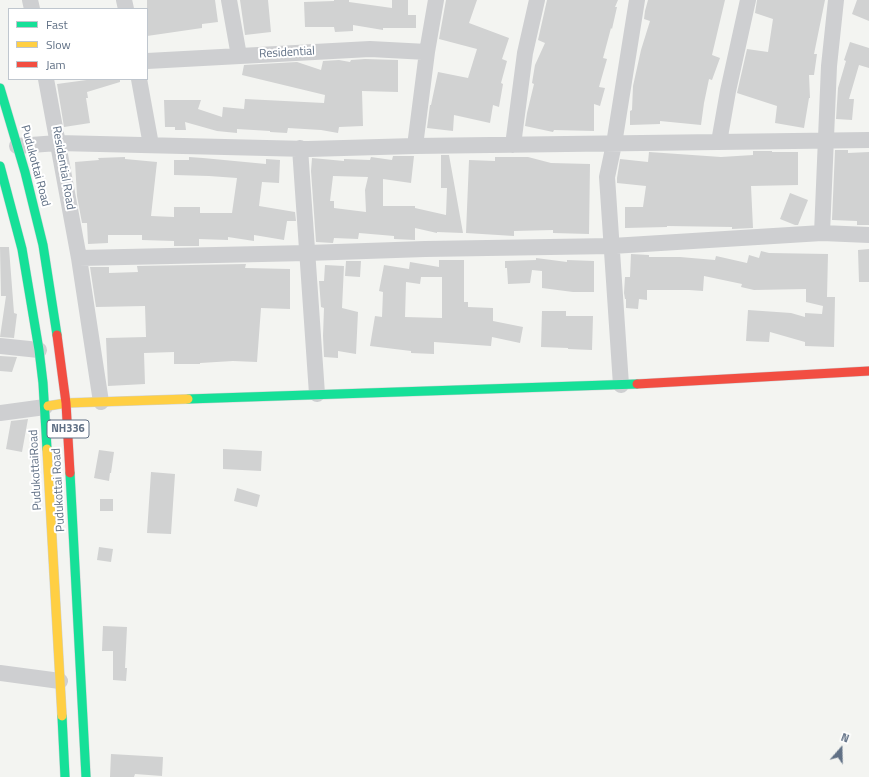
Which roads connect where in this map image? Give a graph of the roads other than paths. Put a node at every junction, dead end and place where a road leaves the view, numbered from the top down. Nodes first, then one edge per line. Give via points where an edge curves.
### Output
1 (229, 0) edge
2 (436, 0) edge
3 (537, 0) edge
4 (637, 0) edge
5 (748, 0) edge
6 (836, 0) edge
7 (427, 52) junction
8 (239, 56) junction
9 (148, 61) edge
10 (46, 80) edge
11 (139, 80) edge
12 (0, 88) edge
13 (869, 140) edge
14 (826, 141) junction
15 (720, 142) junction
16 (58, 143) junction
17 (614, 144) junction
18 (151, 145) junction
19 (513, 145) junction
20 (17, 146) junction
21 (415, 146) junction
22 (300, 148) junction
23 (1, 170) edge
24 (822, 233) junction
25 (869, 234) edge
26 (612, 246) junction
27 (307, 253) junction
28 (79, 258) junction
29 (0, 346) edge
30 (39, 350) junction
31 (869, 371) edge
32 (621, 385) junction
33 (317, 394) junction
34 (101, 402) junction
35 (66, 403) junction
36 (45, 407) junction
37 (0, 413) edge
38 (0, 673) edge
39 (60, 681) junction
40 (75, 759) junction
41 (65, 777) edge
42 (86, 777) edge

1 - 8 street
2 - 7 street
3 - 19 street via 525,53
4 - 17 street
5 - 15 street via 728,91
6 - 14 street via 829,66
7 - 8 street, Residential via 370,49
7 - 21 street
8 - 9 street, Residential
10 - 16 street, Residential Road
11 - 18 street
12 - 20 main road, Pudukottai Road / NH336
13 - 14 street
14 - 15 street
14 - 24 street
15 - 17 street
16 - 18 street
16 - 20 street
16 - 28 street, Residential Road
17 - 19 street
17 - 26 street via 607,177
18 - 22 street
19 - 21 street
20 - 35 main road, Pudukottai Road / NH336 via 43,245
21 - 22 street
22 - 27 street
23 - 30 main road, PudukottaiRoad / NH336 via 22,249
24 - 25 street
24 - 26 street
26 - 27 street
26 - 32 street
27 - 28 street
27 - 33 street
28 - 34 street, Residential Road
29 - 30 street
30 - 36 main road, PudukottaiRoad / NH336
31 - 32 main road
32 - 33 main road
33 - 34 main road
34 - 35 main road
35 - 36 main road
35 - 40 main road, Pudukottai Road / NH336
36 - 37 street
36 - 39 main road, PudukottaiRoad / NH336
38 - 39 street
39 - 40 main road, PudukottaiRoad / NH336
40 - 41 main road, PudukottaiRoad / NH336
40 - 42 main road, Pudukottai Road / NH336

